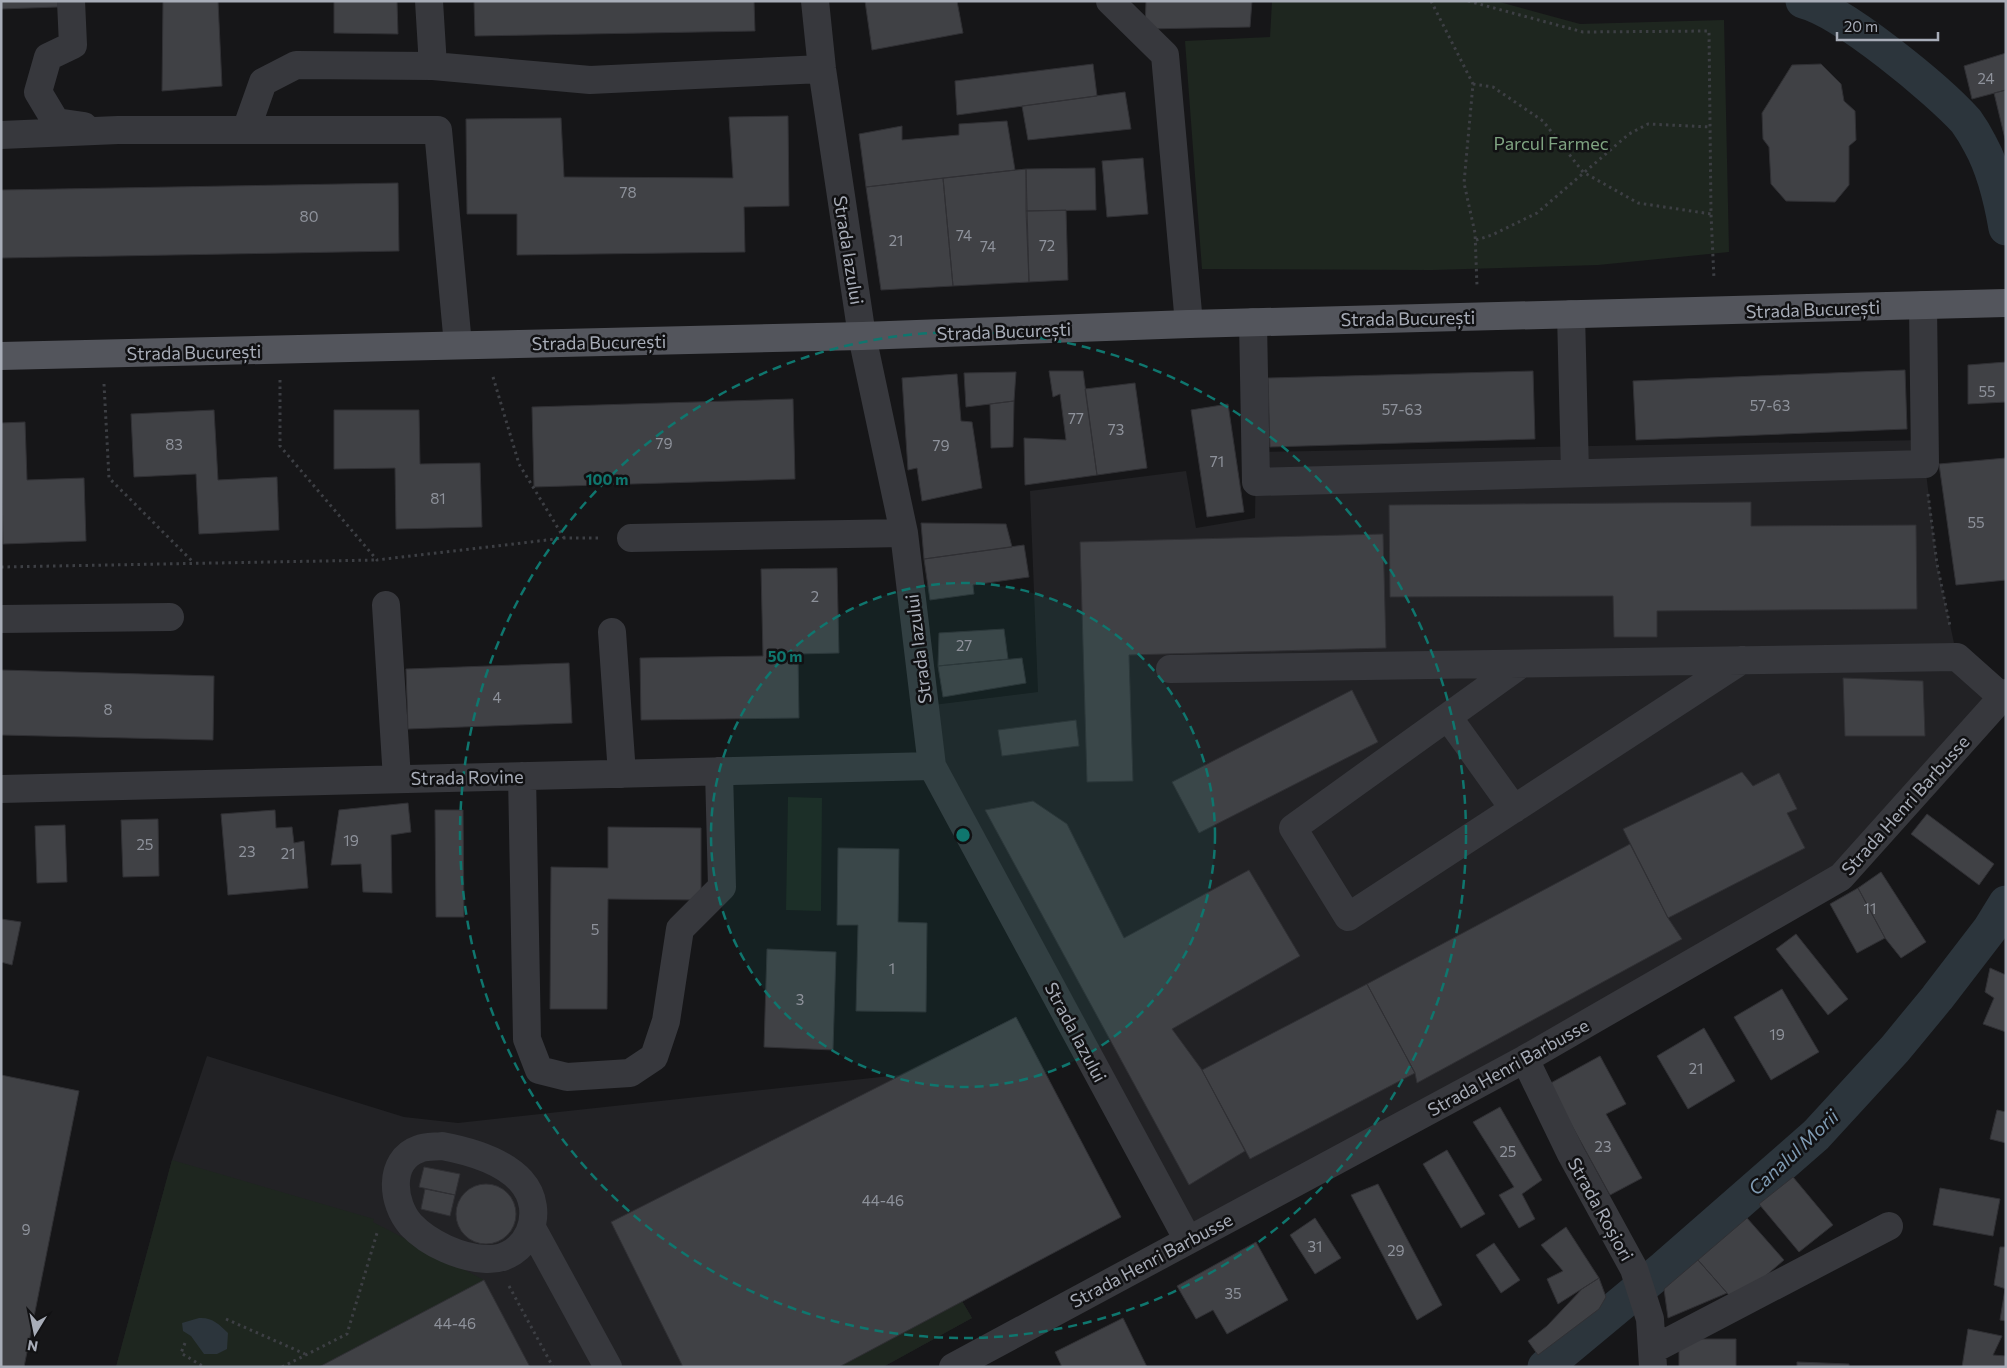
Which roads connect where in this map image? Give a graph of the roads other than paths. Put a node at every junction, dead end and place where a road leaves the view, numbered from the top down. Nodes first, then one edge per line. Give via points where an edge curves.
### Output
1 (72, 1) edge
2 (429, 1) edge
3 (815, 1) edge
4 (1110, 1) edge
5 (433, 66) junction
6 (822, 69) junction
7 (118, 130) junction
8 (246, 130) junction
9 (1, 135) edge
10 (2006, 303) edge
11 (1923, 305) junction
12 (1570, 314) junction
13 (1254, 322) junction
14 (1189, 324) junction
15 (862, 336) junction
16 (471, 345) junction
17 (1, 356) edge
18 (1575, 473) junction
19 (904, 533) junction
20 (631, 538) road end
21 (386, 605) dead end
22 (170, 617) dead end
23 (1, 619) edge
24 (612, 632) dead end
25 (1742, 660) junction
26 (1521, 664) junction
27 (1170, 669) dead end
28 (2004, 695) edge
29 (1448, 717) junction
30 (932, 766) junction
31 (718, 771) junction
32 (622, 774) junction
33 (522, 776) junction
34 (397, 779) junction
35 (1, 789) edge
36 (1514, 809) junction
37 (1525, 1059) junction
38 (1890, 1226) dead end
39 (532, 1228) junction
40 (1188, 1240) junction
41 (1652, 1358) edge
42 (608, 1367) edge
43 (953, 1367) edge

1 - 7 street via 73,45 48,57 38,92 56,122
2 - 5 street
3 - 6 street, Strada Iazului
4 - 14 street via 1166,56
5 - 6 street via 590,80
5 - 8 street via 296,65 263,82
6 - 15 street, Strada Iazului
7 - 8 street
7 - 9 street
8 - 16 street via 438,130
10 - 11 main road, Strada București
11 - 12 main road, Strada București
11 - 18 street via 1925,464
12 - 13 main road, Strada București
12 - 18 street
13 - 14 main road, Strada București
13 - 18 street via 1256,482
14 - 15 main road, Strada București
15 - 16 main road, Strada București
15 - 19 street, Strada Iazului
16 - 17 main road, Strada București
19 - 20 street
19 - 30 street, Strada Iazului
21 - 34 street
22 - 23 street
24 - 32 street
25 - 26 street
25 - 28 street via 1957,658
25 - 36 street
26 - 27 street
26 - 29 street
28 - 37 street, Strada Henri Barbusse via 1841,877
29 - 36 street
29 - 36 street via 1293,828 1348,916
30 - 31 street, Strada Rovine
30 - 40 street, Strada Iazului
31 - 32 street, Strada Rovine
31 - 33 street via 722,887 680,929 666,1021 654,1057 630,1074 567,1077 539,1070 526,1039
32 - 33 street, Strada Rovine
33 - 34 street, Strada Rovine
34 - 35 street, Strada Rovine
37 - 40 street, Strada Henri Barbusse
37 - 41 street, Strada Roșiori via 1570,1152 1634,1269 1650,1319
38 - 41 street
39 - 39 street via 533,1207 525,1187 504,1168 468,1151 442,1146 419,1149 402,1161 395,1182 397,1204 411,1225 431,1240 461,1255 488,1259 509,1255 525,1242
39 - 42 street
40 - 43 street, Strada Henri Barbusse

